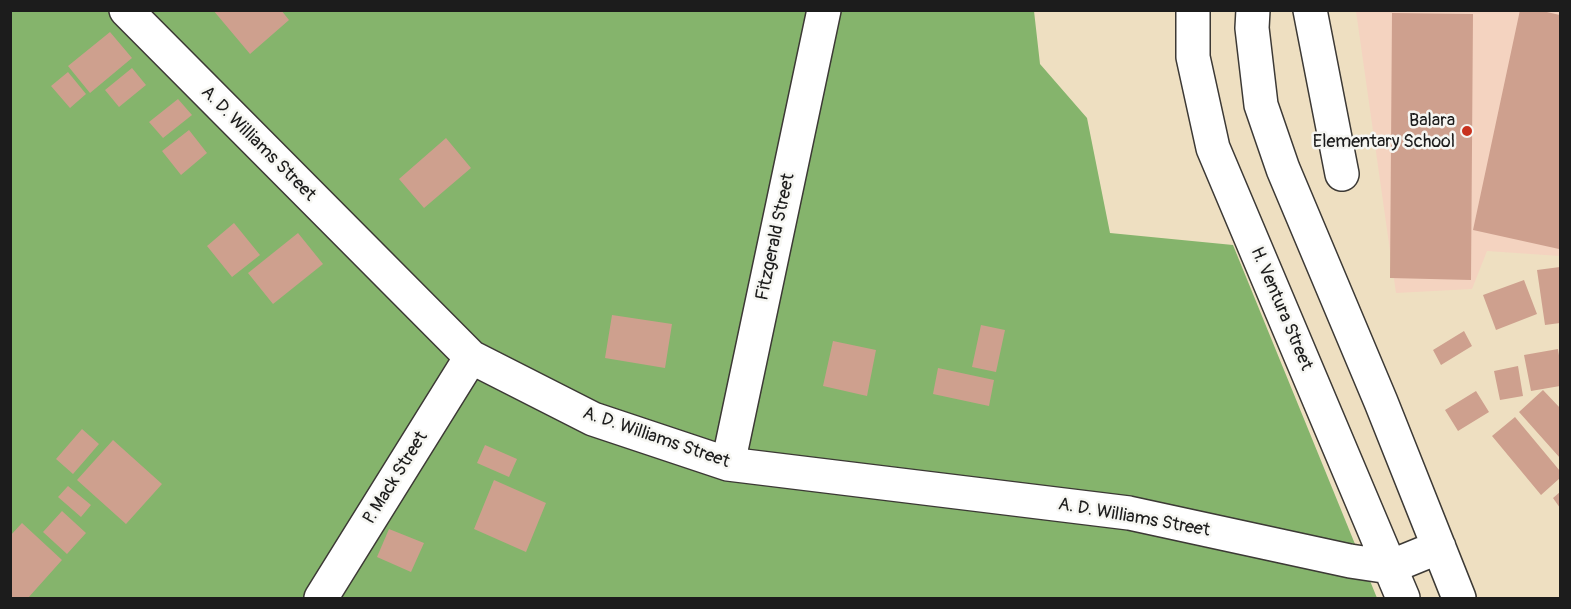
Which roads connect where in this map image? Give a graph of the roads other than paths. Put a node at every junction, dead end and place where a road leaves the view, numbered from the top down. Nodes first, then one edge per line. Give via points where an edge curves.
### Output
1 (126, 10) edge
2 (824, 10) edge
3 (1193, 10) edge
4 (1253, 10) edge
5 (1310, 10) edge
6 (1342, 174) dead end
7 (471, 357) junction
8 (728, 464) junction
9 (1439, 547) junction
10 (1390, 567) junction
11 (321, 598) edge
12 (1402, 598) edge
13 (1460, 598) edge

1 - 7 street, A. D. Williams Street
2 - 8 street, Fitzgerald Street
3 - 10 street, H. Ventura Street via 1193,57 1213,148
4 - 9 street via 1261,105 1283,168
5 - 6 street
7 - 8 street, A. D. Williams Street via 593,419
7 - 11 street, P. Mack Street
8 - 10 street, A. D. Williams Street via 1129,513
9 - 10 street
9 - 13 street
10 - 12 street, H. Ventura Street

